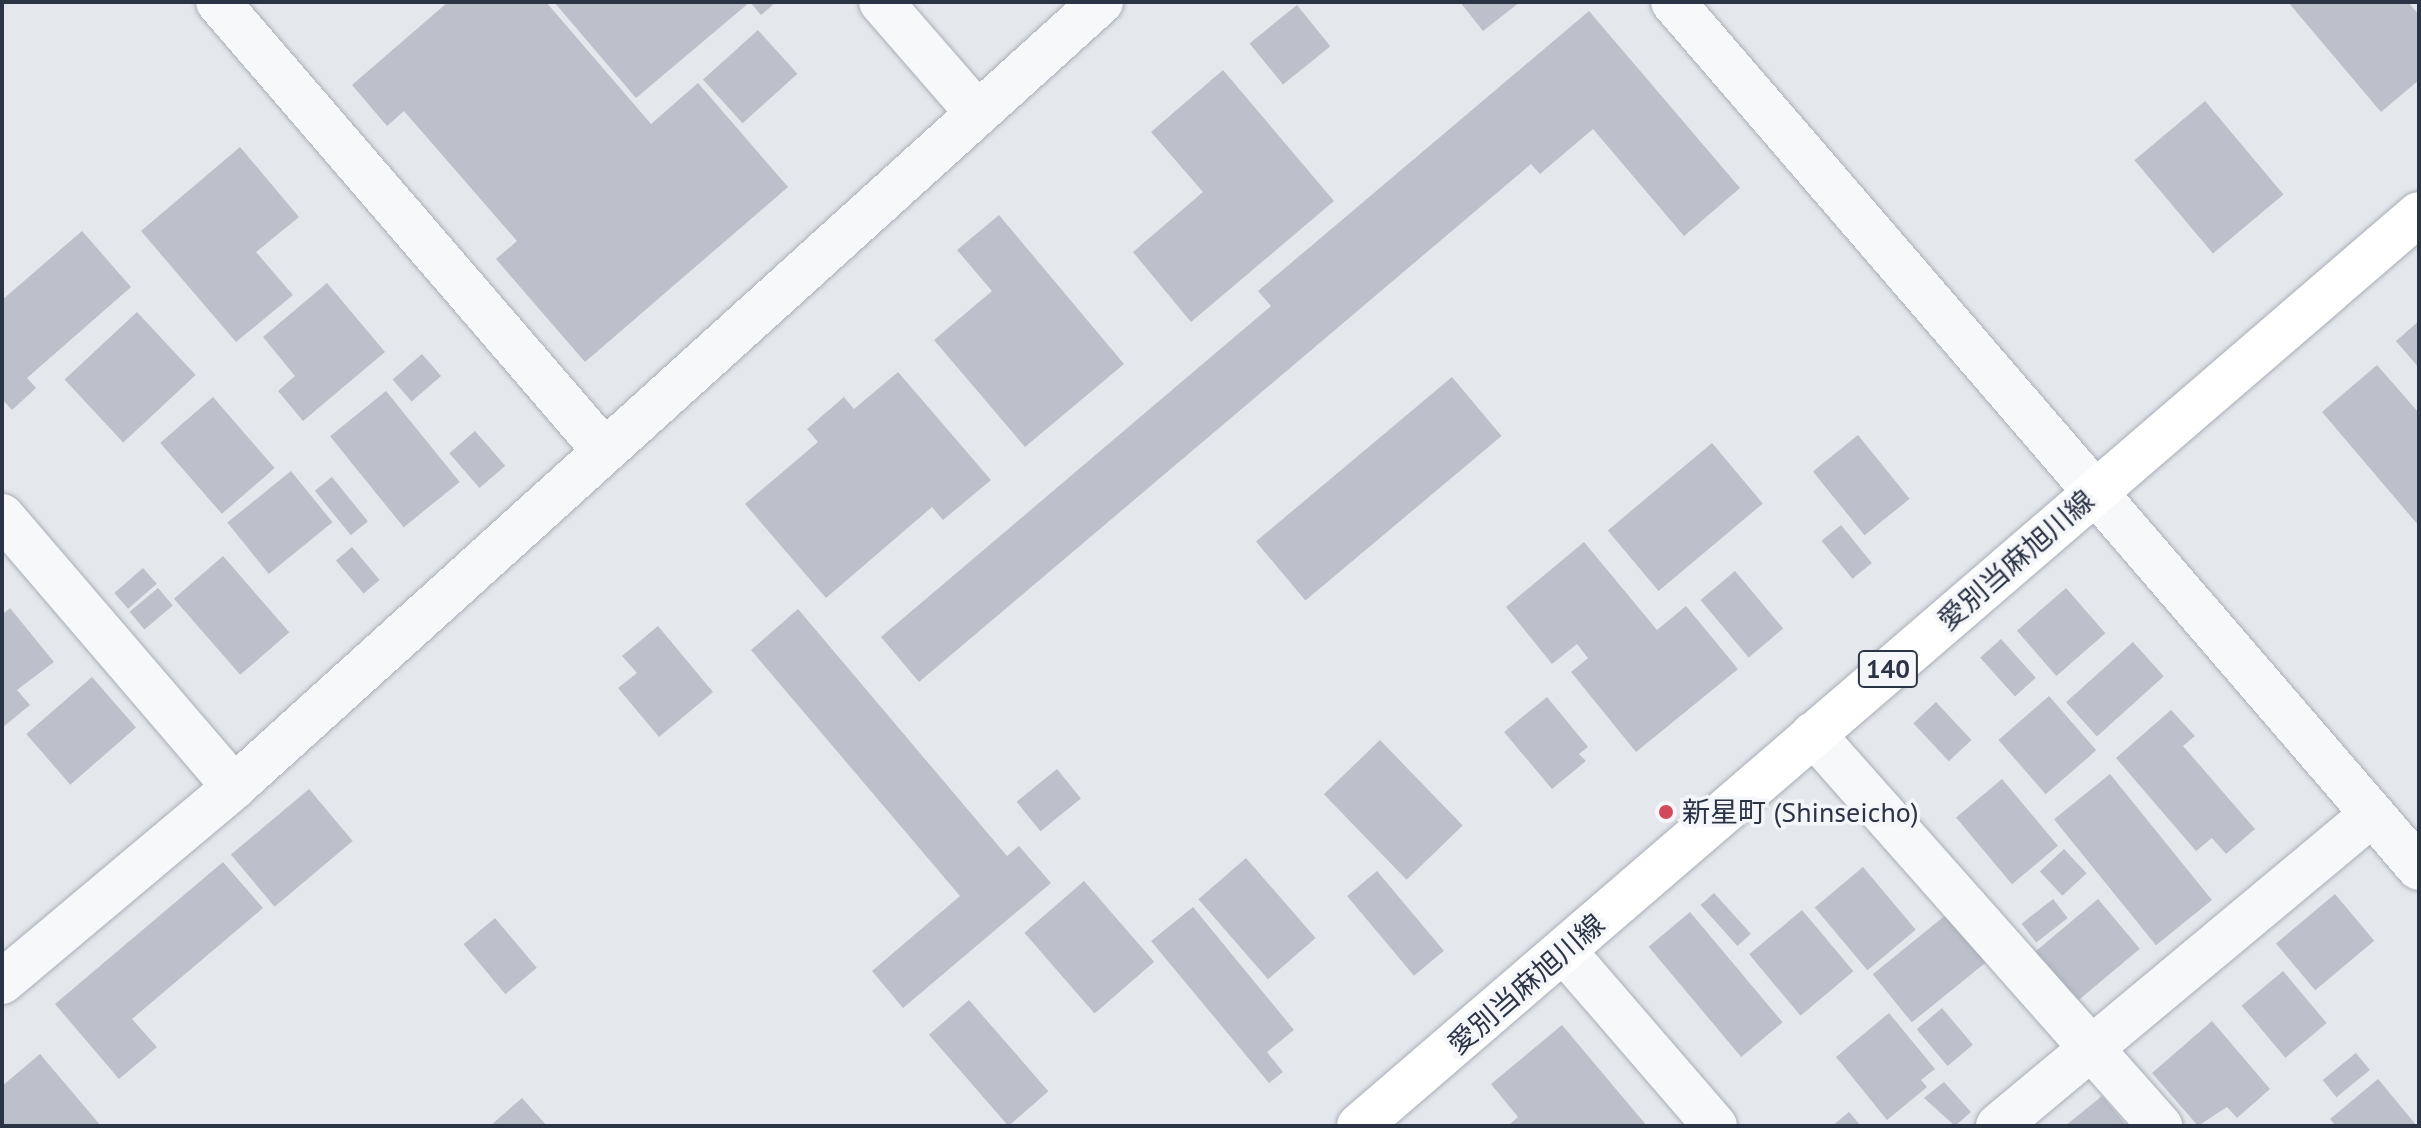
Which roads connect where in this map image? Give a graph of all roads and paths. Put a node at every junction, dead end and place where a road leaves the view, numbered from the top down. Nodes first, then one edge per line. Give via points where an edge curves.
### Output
1 (218, 2) edge
2 (881, 2) edge
3 (1101, 2) edge
4 (1673, 2) edge
5 (975, 110) junction
6 (2419, 214) edge
7 (602, 448) junction
8 (2096, 491) junction
9 (2, 516) edge
10 (1813, 734) junction
11 (234, 787) junction
12 (2372, 814) junction
13 (2419, 868) edge
14 (1564, 951) junction
15 (2, 982) edge
16 (2089, 1045) junction
17 (1359, 1126) edge
18 (1715, 1126) edge
19 (1998, 1126) edge
20 (2160, 1126) edge

1 - 7 street
2 - 5 street
3 - 5 street
4 - 8 street
5 - 7 street
6 - 8 main road, 愛別当麻旭川線 / 140
7 - 11 street
8 - 10 main road, 愛別当麻旭川線 / 140
8 - 12 street
9 - 11 street
10 - 14 main road, 愛別当麻旭川線 / 140
10 - 16 street
11 - 15 street
12 - 13 street
12 - 16 street
14 - 17 main road, 愛別当麻旭川線 / 140
14 - 18 street
16 - 19 street
16 - 20 street

